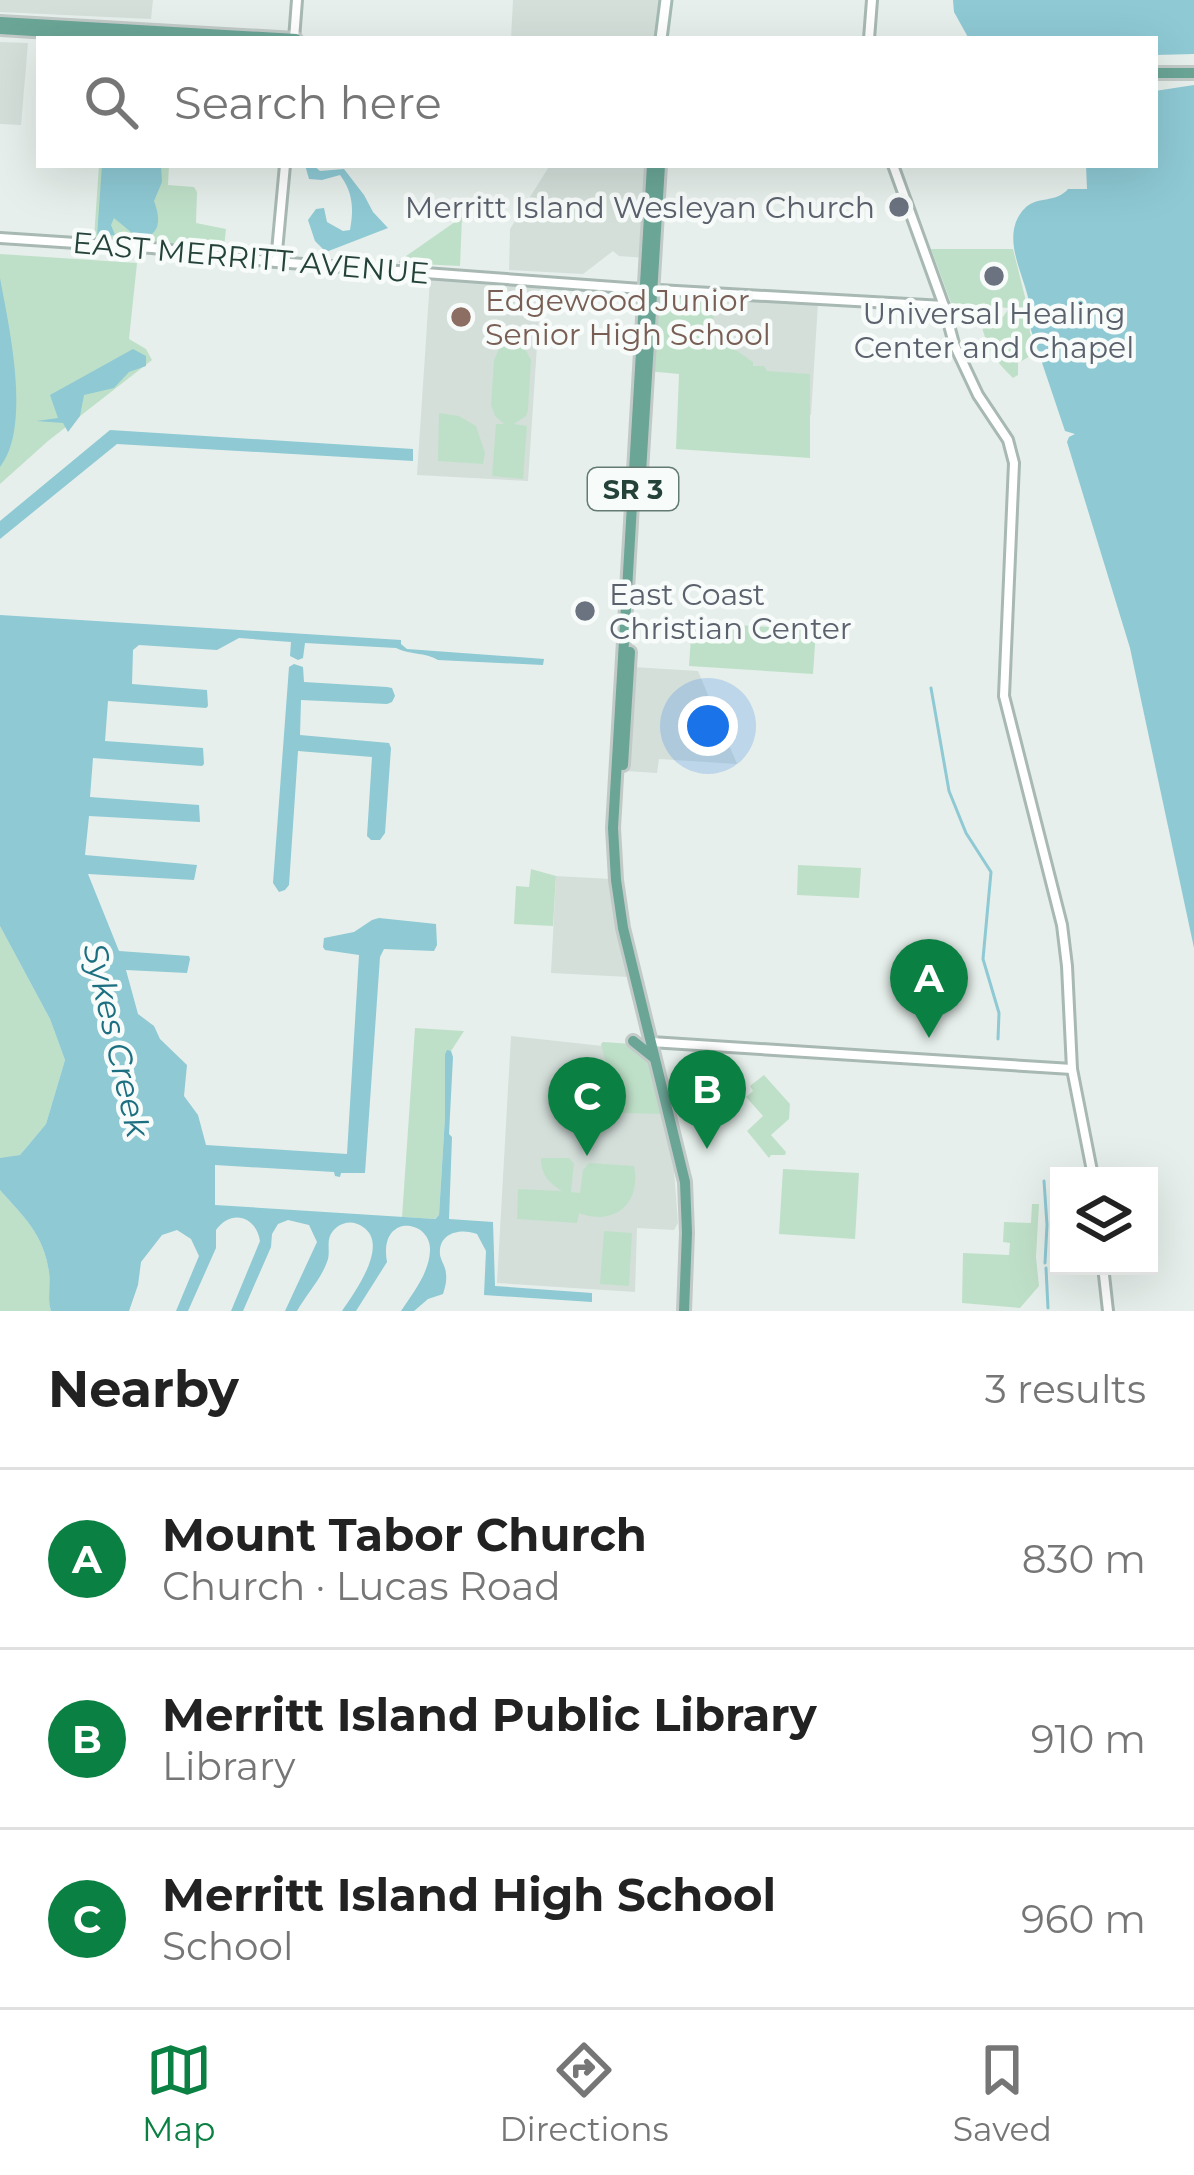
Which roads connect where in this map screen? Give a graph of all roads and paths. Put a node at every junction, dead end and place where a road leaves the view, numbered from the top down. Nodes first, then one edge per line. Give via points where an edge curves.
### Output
1 (297, 0) edge
2 (872, 0) edge
3 (666, 2) edge
4 (2, 25) edge
5 (54, 25) junction
6 (34, 32) junction
7 (107, 36) edge
8 (206, 36) edge
9 (246, 36) edge
10 (295, 36) edge
11 (664, 36) edge
12 (868, 36) edge
13 (1158, 70) edge
14 (1194, 70) edge
15 (285, 168) edge
16 (894, 168) edge
17 (655, 177) edge
18 (0, 238) edge
19 (276, 262) junction
20 (648, 290) junction
21 (940, 303) junction
22 (633, 1041) dead end
23 (651, 1042) junction
24 (656, 1061) junction
25 (1072, 1069) junction
26 (1091, 1167) edge
27 (1104, 1275) edge
28 (684, 1311) edge
29 (1108, 1311) edge

1 - 10 street
2 - 12 street
3 - 11 main road
4 - 5 main road
4 - 6 main road
5 - 6 main road
5 - 8 main road
6 - 7 main road
8 - 9 main road
13 - 14 main road
15 - 19 street
16 - 21 street
17 - 20 main road, SR 3
18 - 19 street, EAST MERRITT AVENUE
19 - 20 street, EAST MERRITT AVENUE
20 - 21 street, EAST MERRITT AVENUE
20 - 23 main road, SR 3 via 616,846 623,928
21 - 25 street via 1014,463 1004,696 1062,925
22 - 24 main road
23 - 24 main road, SR 3
23 - 25 street
24 - 28 main road, SR 3 via 685,1182
25 - 26 street
27 - 29 street

